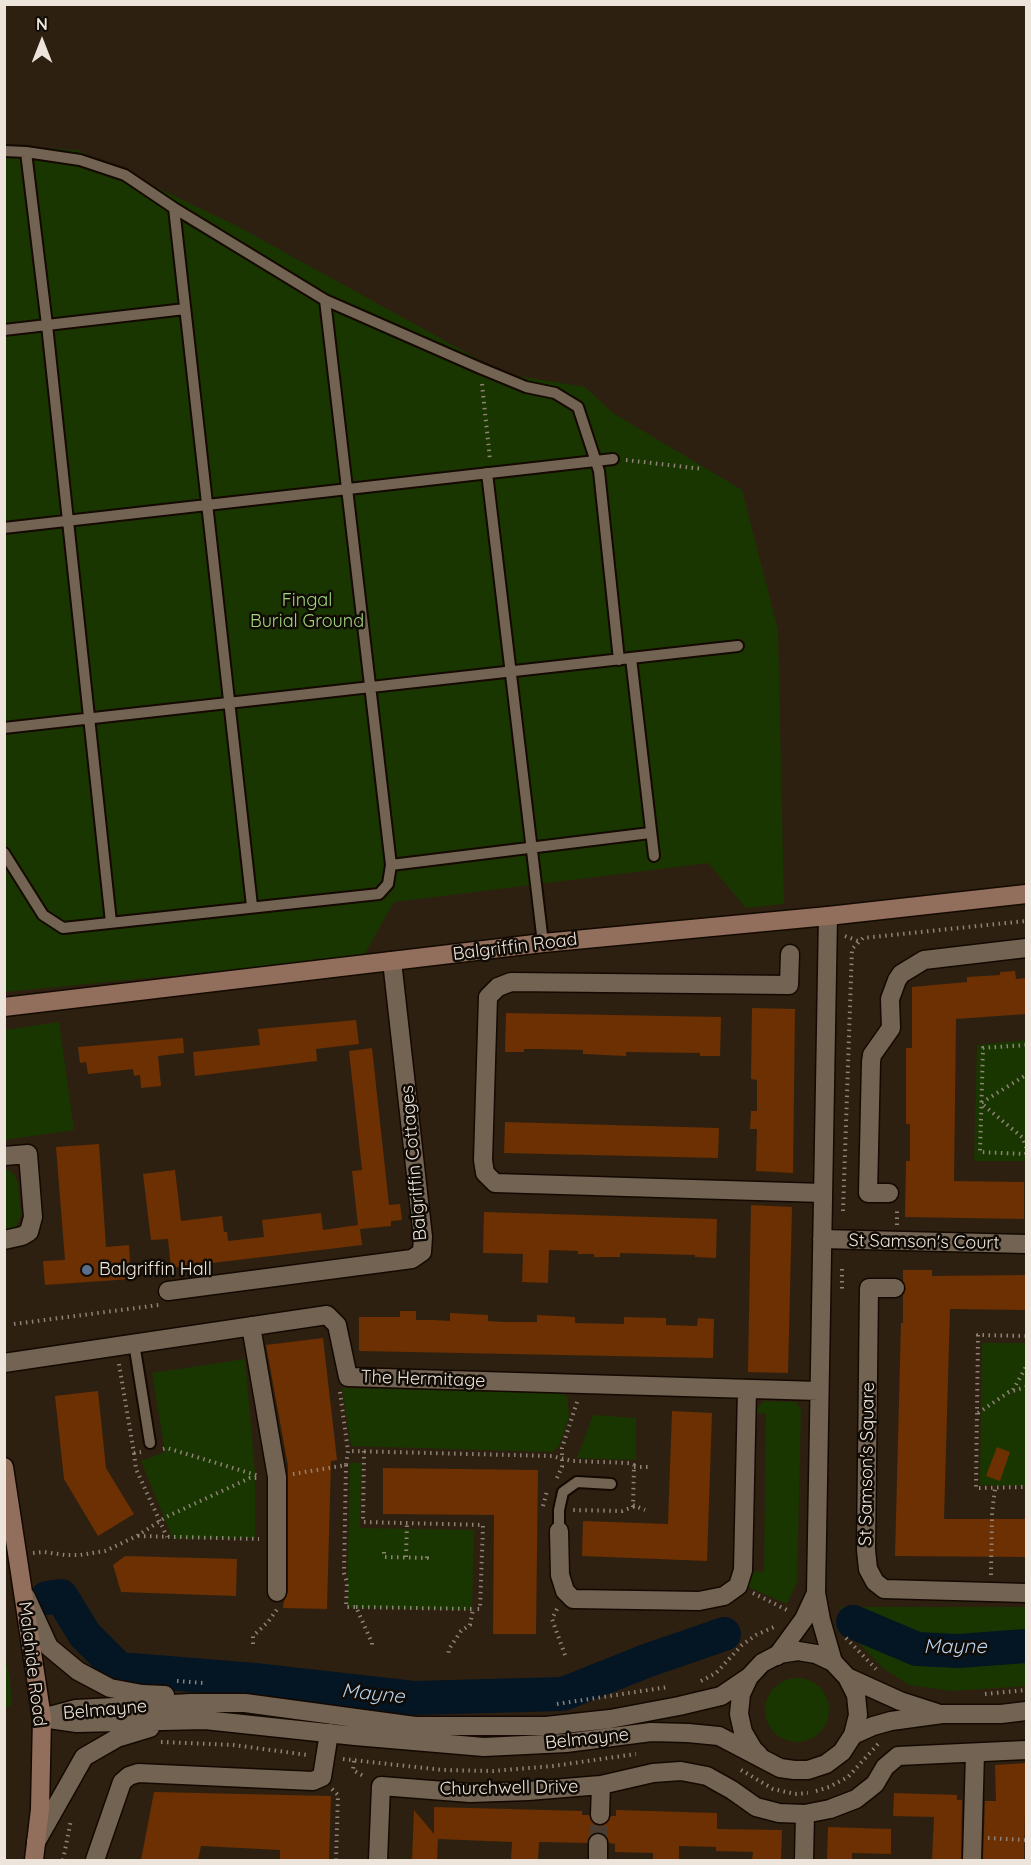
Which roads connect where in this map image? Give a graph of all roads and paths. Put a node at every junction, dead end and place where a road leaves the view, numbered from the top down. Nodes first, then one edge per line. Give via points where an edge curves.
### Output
1 (4, 151) edge
2 (26, 152) junction
3 (174, 208) junction
4 (325, 300) junction
5 (185, 309) junction
6 (47, 325) junction
7 (4, 330) edge
8 (480, 368) junction
9 (613, 459) joint
10 (596, 461) junction
11 (703, 469) dead end
12 (490, 473) junction
13 (348, 489) junction
14 (207, 505) junction
15 (68, 521) junction
16 (4, 528) edge
17 (738, 646) dead end
18 (631, 658) junction
19 (619, 660) junction
20 (510, 672) junction
21 (371, 687) junction
22 (229, 703) junction
23 (89, 719) junction
24 (4, 729) edge
25 (650, 833) junction
26 (531, 848) junction
27 (4, 853) edge
28 (654, 856) dead end
29 (391, 865) junction
30 (1026, 894) edge
31 (252, 906) junction
32 (828, 916) junction
33 (111, 922) junction
34 (844, 936) dead end
35 (858, 941) dead end
36 (543, 943) junction
37 (1026, 948) edge
38 (790, 954) dead end
39 (392, 961) junction
40 (4, 1007) edge
41 (1026, 1044) edge
42 (1026, 1075) edge
43 (981, 1103) junction
44 (1026, 1154) edge
45 (4, 1156) edge
46 (823, 1192) junction
47 (889, 1193) dead end
48 (822, 1239) junction
49 (4, 1240) edge
50 (1026, 1244) edge
51 (895, 1288) dead end
52 (168, 1292) joint
53 (15, 1324) dead end
54 (251, 1326) junction
55 (1026, 1336) edge
56 (125, 1345) junction
57 (4, 1362) edge
58 (1026, 1367) edge
59 (348, 1377) junction
60 (578, 1384) junction
61 (1026, 1387) edge
62 (747, 1390) junction
63 (819, 1391) junction
64 (1012, 1391) junction
65 (977, 1413) junction
66 (150, 1448) junction
67 (348, 1451) junction
68 (364, 1451) junction
69 (134, 1453) junction
70 (562, 1458) junction
71 (346, 1465) junction
72 (4, 1467) edge
73 (634, 1467) junction
74 (651, 1467) dead end
75 (277, 1477) junction
76 (611, 1484) dead end
77 (1026, 1487) edge
78 (994, 1489) junction
79 (633, 1505) junction
80 (543, 1509) dead end
81 (645, 1510) dead end
82 (159, 1521) junction
83 (407, 1523) junction
84 (559, 1532) junction
85 (137, 1536) junction
86 (167, 1537) junction
87 (277, 1540) junction
88 (384, 1552) dead end
89 (427, 1553) dead end
90 (17, 1556) junction
91 (406, 1557) junction
92 (738, 1586) junction
93 (22, 1589) junction
94 (565, 1591) junction
95 (277, 1592) joint
96 (996, 1592) junction
97 (816, 1593) junction
98 (1026, 1593) edge
99 (793, 1606) dead end
100 (356, 1607) junction
101 (473, 1610) junction
102 (790, 1611) junction
103 (785, 1619) dead end
104 (777, 1626) dead end
105 (253, 1644) dead end
106 (372, 1647) dead end
107 (448, 1655) dead end
108 (565, 1655) dead end
109 (777, 1656) junction
110 (833, 1662) junction
111 (749, 1677) junction
112 (847, 1677) junction
113 (167, 1681) dead end
114 (699, 1682) dead end
115 (208, 1683) dead end
116 (677, 1686) dead end
117 (245, 1703) junction
118 (549, 1705) dead end
119 (1026, 1711) edge
120 (942, 1714) junction
121 (42, 1718) junction
122 (205, 1720) junction
123 (329, 1733) junction
124 (854, 1735) junction
125 (1026, 1750) edge
126 (975, 1753) junction
127 (767, 1762) junction
128 (322, 1778) junction
129 (601, 1785) junction
130 (806, 1814) junction
131 (600, 1815) tunnel mouth
132 (972, 1838) junction
133 (1026, 1840) edge
134 (35, 1852) edge
135 (95, 1860) edge
136 (336, 1860) edge
137 (378, 1860) edge
138 (804, 1860) edge
139 (972, 1860) edge

1 - 2 lane
2 - 3 lane via 80,160 125,175
2 - 6 lane
3 - 4 lane
3 - 5 lane
4 - 8 lane
4 - 13 lane
5 - 6 lane
5 - 14 lane
6 - 7 lane
6 - 15 lane
8 - 10 lane via 526,387 555,393 578,407
8 - 12 path
9 - 10 lane
9 - 11 path
10 - 12 lane
10 - 19 lane
12 - 13 lane
12 - 20 lane
13 - 14 lane
13 - 21 lane
14 - 15 lane
14 - 22 lane
15 - 16 lane
15 - 23 lane
17 - 18 lane
18 - 19 lane
18 - 25 lane
19 - 20 lane
20 - 21 lane
20 - 26 lane
21 - 22 lane
21 - 29 lane
22 - 23 lane
22 - 31 lane
23 - 24 lane
23 - 33 lane
25 - 26 lane
25 - 28 lane
26 - 29 lane
26 - 36 lane
27 - 33 lane via 42,915 63,928
29 - 31 lane via 388,884 379,894
30 - 32 main road, Balgriffin Road
31 - 33 lane
32 - 36 main road, Balgriffin Road
32 - 46 street
34 - 35 path
36 - 39 main road, Balgriffin Road
37 - 47 street via 924,960 897,980 890,999 891,1028 871,1062 868,1193
38 - 46 street via 789,985 512,982 498,987 488,997 483,1160 485,1173 495,1183
39 - 40 main road, Balgriffin Road
39 - 52 street, Balgriffin Cottages via 422,1252 412,1259
41 - 43 path via 983,1048
42 - 43 path
43 - 44 path via 1023,1138
43 - 44 path via 980,1152
45 - 49 street via 28,1154 33,1217 28,1232
46 - 48 street
48 - 50 street, St Samson's Court
48 - 63 street
51 - 96 street, St Samson's Square via 869,1288 868,1569 884,1589
52 - 53 path via 164,1305
54 - 56 street, The Hermitage
54 - 59 street, The Hermitage via 327,1315 337,1324
54 - 75 street
55 - 65 path via 978,1335
56 - 57 street, The Hermitage
56 - 66 lane
56 - 69 path
58 - 64 path
59 - 60 street, The Hermitage
59 - 67 path via 339,1383
60 - 62 street, The Hermitage
60 - 70 path via 577,1404
61 - 64 path
62 - 63 street, The Hermitage
62 - 92 street via 743,1570
63 - 97 street
64 - 65 path
65 - 78 path via 976,1488
66 - 69 path
66 - 82 path via 167,1448 266,1478 250,1478
67 - 68 path
67 - 71 path
68 - 70 path
68 - 83 path via 363,1522
69 - 82 path via 136,1469
70 - 73 path via 630,1463
70 - 80 path via 561,1470 545,1494
71 - 75 path
71 - 100 path via 346,1607
72 - 90 main road, Malahide Road
73 - 74 path
73 - 79 path
75 - 87 street
76 - 84 lane via 577,1482 563,1492
77 - 78 path
78 - 96 path via 990,1571
79 - 81 path
79 - 84 path via 622,1510 572,1510 572,1530
82 - 85 path
82 - 86 path
83 - 91 path
83 - 101 path via 483,1525 480,1610
84 - 94 street via 560,1575
85 - 86 path
85 - 90 path via 105,1551
86 - 87 path
87 - 95 street
88 - 91 path via 384,1557
89 - 91 path via 427,1558
90 - 93 main road, Malahide Road
92 - 94 street via 724,1596 699,1601 573,1599
92 - 102 path
93 - 117 street via 49,1647 78,1671 110,1688
93 - 121 main road, Malahide Road
94 - 108 path via 552,1619
95 - 105 path via 278,1608 254,1636
96 - 98 street, St Samson's Square
97 - 109 street via 804,1619
97 - 110 street
99 - 102 path
100 - 101 path
100 - 106 path
101 - 107 path via 470,1624 461,1631
102 - 103 path
104 - 114 path via 756,1635 716,1673
109 - 110 street, Belmayne via 798,1651
109 - 111 street, Belmayne
110 - 112 street, Belmayne
111 - 117 street, Belmayne via 721,1696 702,1701 610,1719 546,1726 415,1726
111 - 127 street via 741,1694 739,1714 743,1732
112 - 120 street, Belmayne via 900,1701
112 - 124 street, Belmayne via 856,1695
113 - 115 path
116 - 118 path
117 - 121 street, Belmayne via 76,1709
119 - 120 street, Belmayne
120 - 124 street, Belmayne via 891,1721
121 - 122 street, Belmayne via 77,1723
121 - 134 main road, Malahide Road
122 - 123 street, Belmayne
122 - 134 street via 142,1729 84,1757
123 - 127 street, Belmayne via 484,1747 566,1743 651,1732 688,1733 718,1736
123 - 128 street
124 - 127 street, Belmayne via 842,1752 826,1764 808,1770
125 - 126 street, Churchwell Drive
126 - 130 street, Churchwell Drive via 898,1756 885,1767 875,1784 856,1799
126 - 132 street
128 - 135 street via 313,1781 138,1773 129,1776 121,1784
128 - 136 path via 338,1795
129 - 130 street, Churchwell Drive via 681,1771 707,1776 756,1807
129 - 131 street, Churchwell Drive
129 - 137 street, Churchwell Drive via 470,1792 381,1786
130 - 138 street
132 - 133 path
132 - 139 street

